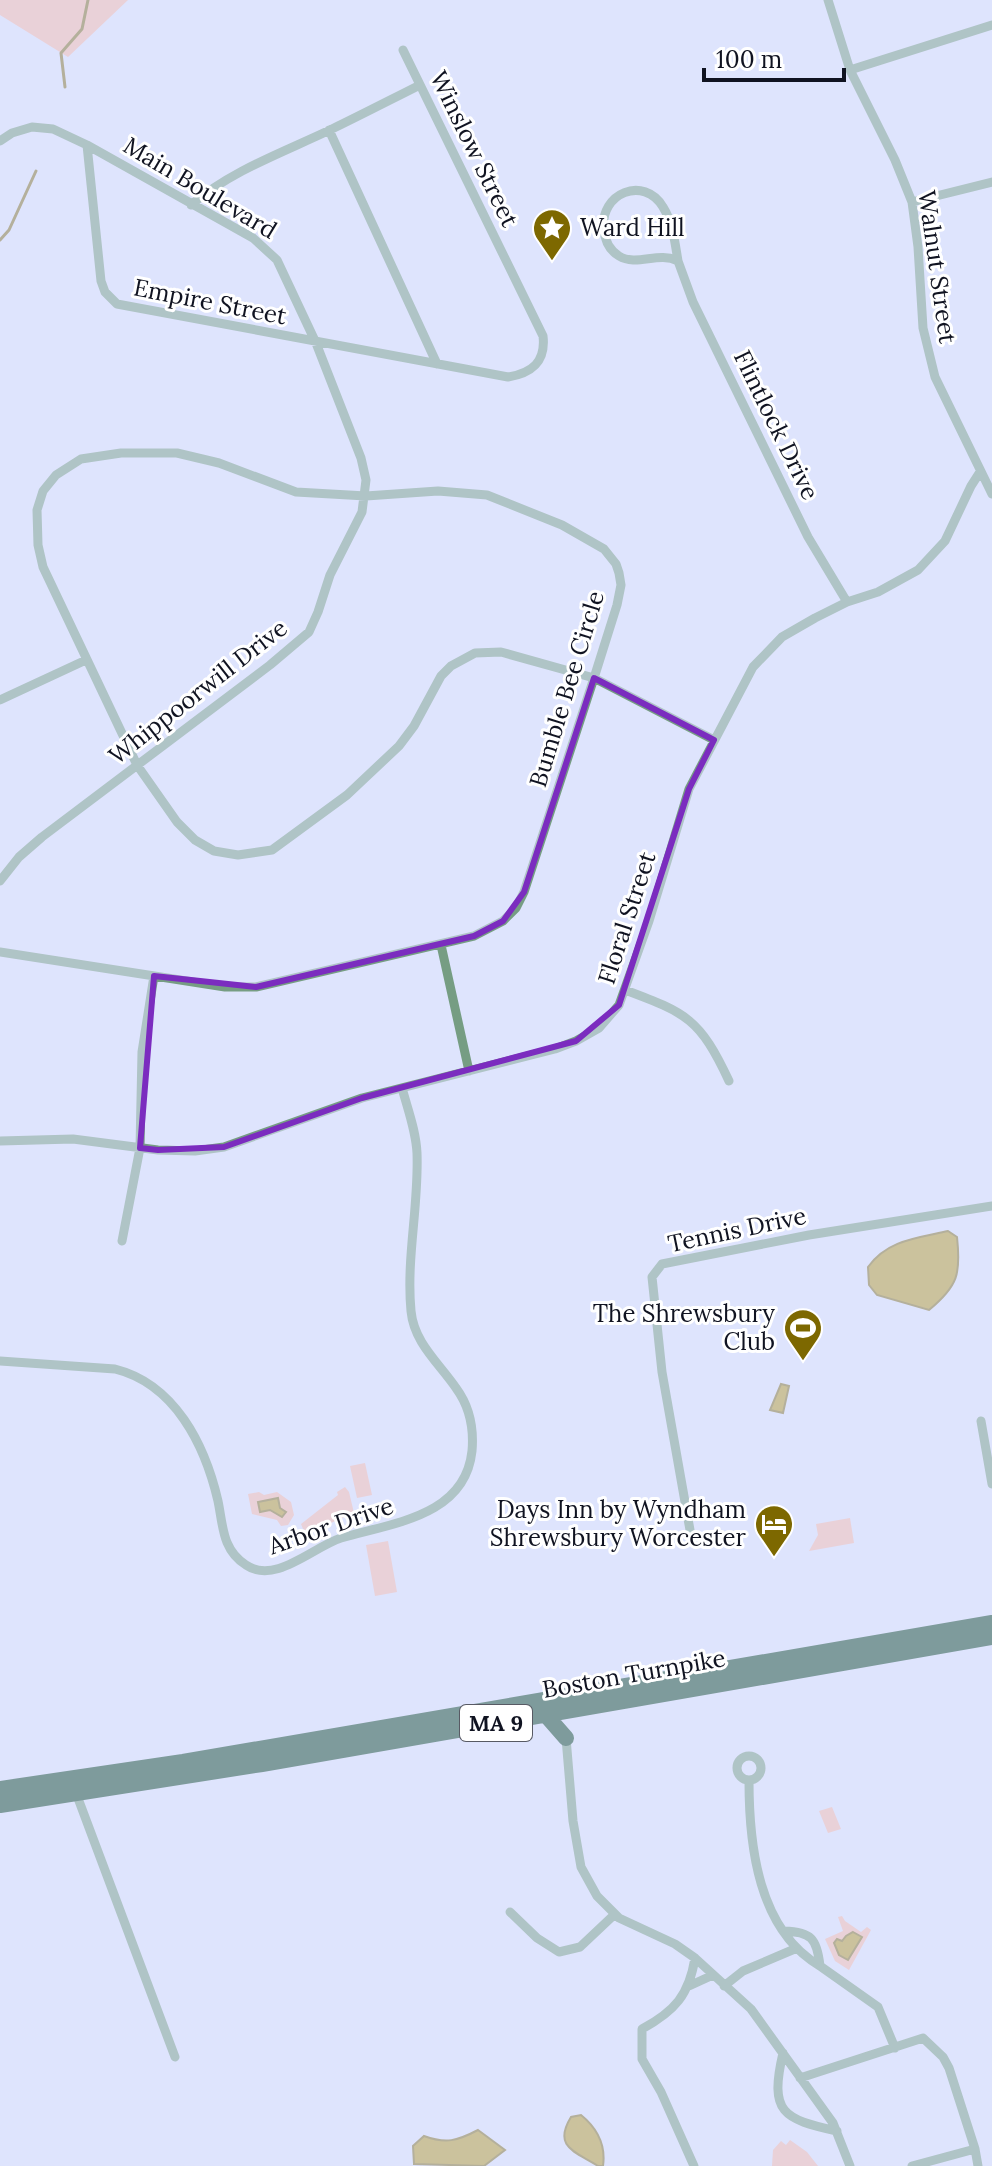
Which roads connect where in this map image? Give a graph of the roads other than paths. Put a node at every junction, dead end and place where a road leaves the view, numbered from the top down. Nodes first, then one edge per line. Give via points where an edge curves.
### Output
1 (828, 0) edge
2 (992, 25) edge
3 (403, 50) dead end
4 (850, 70) junction
5 (420, 85) junction
6 (329, 130) junction
7 (0, 141) edge
8 (87, 145) junction
9 (992, 182) edge
10 (912, 202) junction
11 (191, 205) junction
12 (678, 261) junction
13 (316, 343) junction
14 (437, 364) junction
15 (980, 472) junction
16 (992, 494) edge
17 (366, 496) junction
18 (847, 602) junction
19 (86, 660) junction
20 (594, 678) junction
21 (0, 700) edge
22 (714, 740) junction
23 (137, 765) junction
24 (0, 881) edge
25 (441, 945) junction
26 (0, 952) edge
27 (154, 976) junction
28 (625, 990) junction
29 (469, 1071) junction
30 (729, 1081) dead end
31 (402, 1088) junction
32 (0, 1141) edge
33 (140, 1148) junction
34 (992, 1206) edge
35 (122, 1241) dead end
36 (0, 1361) edge
37 (981, 1421) dead end
38 (992, 1484) edge
39 (690, 1530) dead end
40 (992, 1623) edge
41 (992, 1637) edge
42 (575, 1709) junction
43 (545, 1714) junction
44 (566, 1738) junction
45 (749, 1781) dead end
46 (0, 1789) edge
47 (76, 1793) junction
48 (0, 1805) edge
49 (510, 1912) dead end
50 (615, 1914) junction
51 (784, 1931) junction
52 (797, 1948) junction
53 (695, 1958) junction
54 (820, 1966) junction
55 (713, 1975) junction
56 (689, 1986) junction
57 (724, 1986) junction
58 (895, 2048) junction
59 (783, 2053) junction
60 (175, 2057) dead end
61 (800, 2078) junction
62 (837, 2131) junction
63 (975, 2149) junction
64 (694, 2166) edge
65 (850, 2166) edge
66 (912, 2166) edge
67 (978, 2166) edge

1 - 4 street, Walnut Street
2 - 4 street
3 - 5 street, Winslow Street
4 - 10 street, Walnut Street
5 - 6 street
5 - 14 street, Winslow Street via 544,343 538,364 522,375
6 - 11 street via 278,152
6 - 14 street
7 - 8 street, Main Boulevard via 45,127
8 - 11 street, Main Boulevard
8 - 13 street, Empire Street via 101,281 109,298 130,308
9 - 10 street
10 - 15 street, Walnut Street via 930,363
11 - 13 street, Main Boulevard via 272,254
12 - 12 street, Flintlock Drive via 666,256 629,260 612,251 603,223 612,200 634,191 661,203
12 - 18 street, Flintlock Drive via 808,537
13 - 14 street, Winslow Street
13 - 17 street, Main Boulevard via 361,458
15 - 16 street, Walnut Street
15 - 18 street, Floral Street via 945,541 918,570
17 - 19 street, Bumble Bee Circle via 296,492 177,453 121,453 72,463 43,491 36,525 43,567
17 - 20 street, Bumble Bee Circle via 438,491 487,495 562,525 604,549 616,564 621,585
17 - 23 street, Whippoorwill Drive via 309,632
18 - 22 street, Floral Street via 782,637 759,659
19 - 21 street
19 - 23 street, Bumble Bee Circle
20 - 22 street, Bumble Bee Circle
20 - 23 street, Bumble Bee Circle via 510,654 475,653 441,676 414,726 390,756 347,795 268,852 238,855 206,847 177,822
20 - 25 street, Bumble Bee Circle via 516,908 488,931
22 - 28 street, Floral Street via 689,789
23 - 24 street, Whippoorwill Drive via 42,837
25 - 27 street, Bumble Bee Circle via 256,987
25 - 29 street
26 - 27 street, Bumble Bee Circle
27 - 33 street via 142,1052
28 - 29 street, Floral Street via 614,1013 576,1041
28 - 30 street via 690,1019
29 - 31 street, Floral Street
31 - 33 street, Floral Street via 224,1147
31 - 36 street, Arbor Drive via 417,1153 411,1315 422,1344 456,1387 472,1426 468,1470 447,1500 397,1524 335,1540 292,1563 257,1570 227,1545 214,1484 194,1436 177,1409 150,1383 115,1369
32 - 33 street, Floral Street via 73,1139
33 - 35 street
34 - 39 street, Tennis Drive via 662,1264 652,1277 655,1317
37 - 38 street
40 - 46 highway, Boston Turnpike / MA 9
41 - 42 highway, Boston Turnpike / MA 9
42 - 43 highway, Boston Turnpike / MA 9
42 - 44 highway
43 - 44 highway
43 - 47 highway, Boston Turnpike / MA 9
44 - 50 street via 581,1867 597,1896
45 - 51 street via 759,1877
47 - 48 highway, Boston Turnpike / MA 9
47 - 60 street
49 - 50 street via 559,1952 580,1947
50 - 53 street
51 - 52 street
51 - 54 street via 809,1936
52 - 54 street
52 - 57 street via 743,1971
53 - 55 street
53 - 56 street
54 - 58 street via 878,2007
55 - 56 street
55 - 57 street
56 - 64 street via 668,2013 642,2029 641,2046 642,2059
57 - 59 street via 751,2009
58 - 61 street
58 - 63 street via 923,2038 943,2057
59 - 61 street
59 - 62 street via 778,2082 783,2109 795,2120
61 - 62 street
62 - 65 street
63 - 66 street
63 - 67 street

